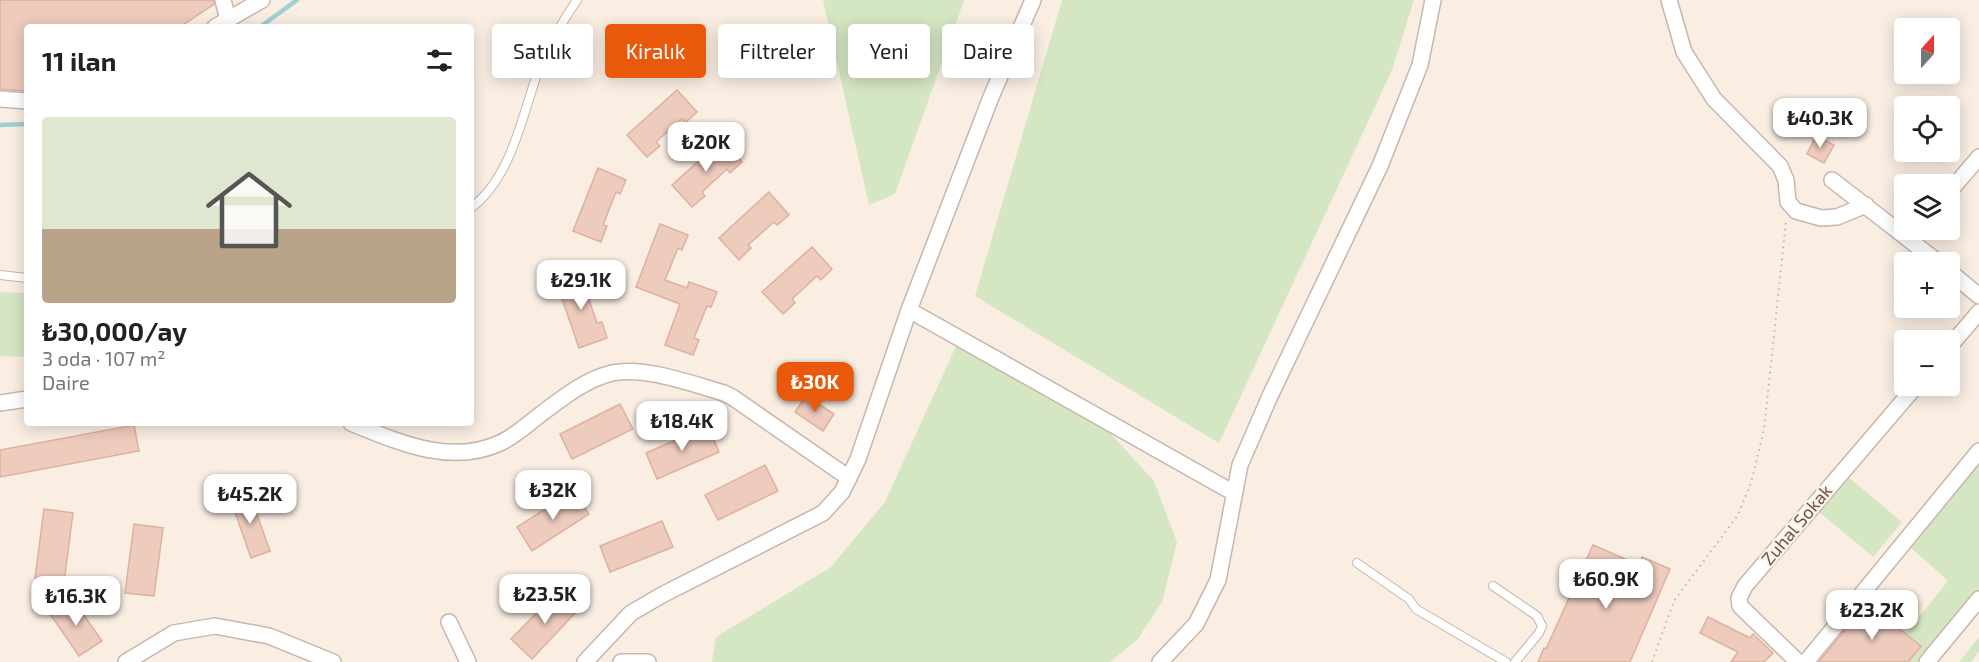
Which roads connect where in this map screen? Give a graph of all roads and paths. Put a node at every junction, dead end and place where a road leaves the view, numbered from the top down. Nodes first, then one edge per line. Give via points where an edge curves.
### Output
1 (223, 0) edge
2 (262, 0) edge
3 (577, 0) edge
4 (1033, 0) edge
5 (1432, 0) edge
6 (1669, 0) edge
7 (222, 24) edge
8 (0, 99) edge
9 (24, 101) edge
10 (1979, 157) edge
11 (1960, 179) edge
12 (1832, 180) dead end
13 (1866, 205) junction
14 (474, 206) edge
15 (1792, 207) junction
16 (1894, 222) edge
17 (1918, 240) edge
18 (1929, 252) edge
19 (0, 275) edge
20 (24, 278) edge
21 (1960, 280) edge
22 (1979, 296) edge
23 (909, 310) junction
24 (1979, 312) edge
25 (1960, 334) edge
26 (1907, 396) edge
27 (24, 399) edge
28 (0, 403) edge
29 (358, 426) edge
30 (1979, 451) edge
31 (849, 478) junction
32 (1234, 493) junction
33 (1357, 563) dead end
34 (1493, 586) dead end
35 (1979, 599) edge
36 (1972, 616) edge
37 (449, 622) dead end
38 (1788, 659) edge
39 (126, 662) edge
40 (333, 662) edge
41 (468, 662) edge
42 (585, 662) edge
43 (621, 662) edge
44 (648, 662) edge
45 (1160, 662) edge
46 (1506, 662) edge
47 (1515, 662) edge
48 (1652, 662) edge
49 (1806, 662) edge
50 (1927, 662) edge

1 - 7 street
2 - 7 street
3 - 14 lane via 540,67 517,140 498,176
4 - 23 street
5 - 32 street via 1420,65 1380,166 1240,465
6 - 15 street via 1684,52 1714,99 1780,166
8 - 9 street
10 - 11 street
12 - 13 street
13 - 15 street via 1837,217 1821,218
13 - 16 street
15 - 48 path via 1784,223 1764,430 1750,483 1738,515 1674,601
17 - 18 street
19 - 20 lane
21 - 22 street
23 - 31 street
23 - 32 street
24 - 25 street
26 - 38 street, Zuhal Sokak via 1745,586 1739,598 1740,606
27 - 28 street
29 - 31 street via 431,451 465,453 501,443 594,379 614,373 645,372 732,397
30 - 49 street
31 - 42 street via 823,513 631,613
32 - 45 street via 1218,580 1196,624
33 - 46 lane via 1409,599 1416,609
34 - 47 lane via 1537,616 1542,626
35 - 36 street
36 - 50 street
37 - 41 street
39 - 40 street via 174,633 215,626 269,636
43 - 44 street

